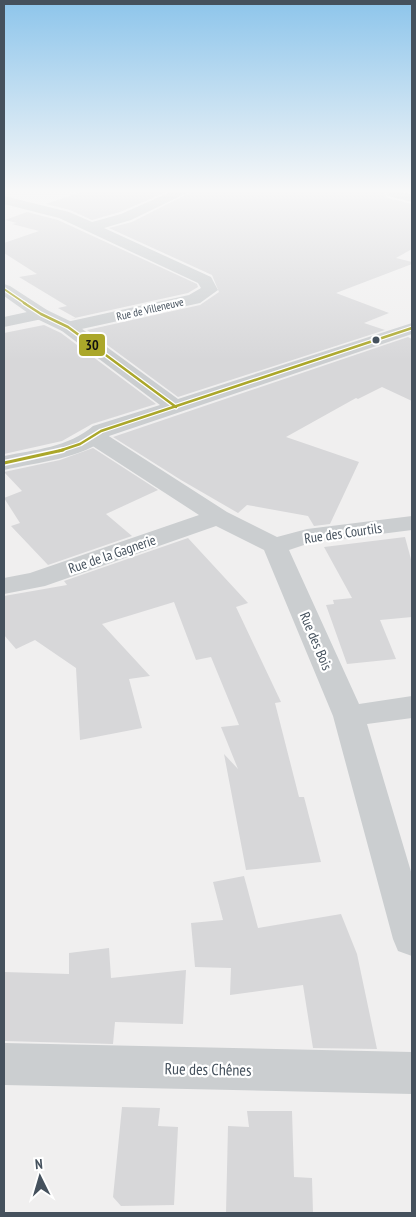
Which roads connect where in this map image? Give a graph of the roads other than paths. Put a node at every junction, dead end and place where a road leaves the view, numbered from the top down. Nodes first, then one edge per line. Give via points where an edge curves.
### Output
1 (132, 247) edge
2 (4, 289) edge
3 (41, 314) junction
4 (4, 322) edge
5 (68, 327) junction
6 (412, 328) edge
7 (176, 407) junction
8 (96, 438) junction
9 (4, 463) edge
10 (218, 517) junction
11 (412, 523) edge
12 (275, 546) junction
13 (4, 586) edge
14 (412, 707) edge
15 (349, 716) junction
16 (412, 939) edge
17 (4, 1064) edge
18 (412, 1073) edge

1 - 5 street, Rue de Villeneuve via 204,280 210,290 194,299
2 - 3 street
3 - 4 street
3 - 5 street
5 - 7 street
6 - 7 street
7 - 8 street via 101,431
8 - 9 street
8 - 10 street
10 - 12 street
10 - 13 street, Rue de la Gagnerie via 36,580
11 - 12 street, Rue des Courtils via 307,536
12 - 15 street, Rue des Bois
14 - 15 street
15 - 16 street, Rue des Bois
17 - 18 street, Rue des Chênes

